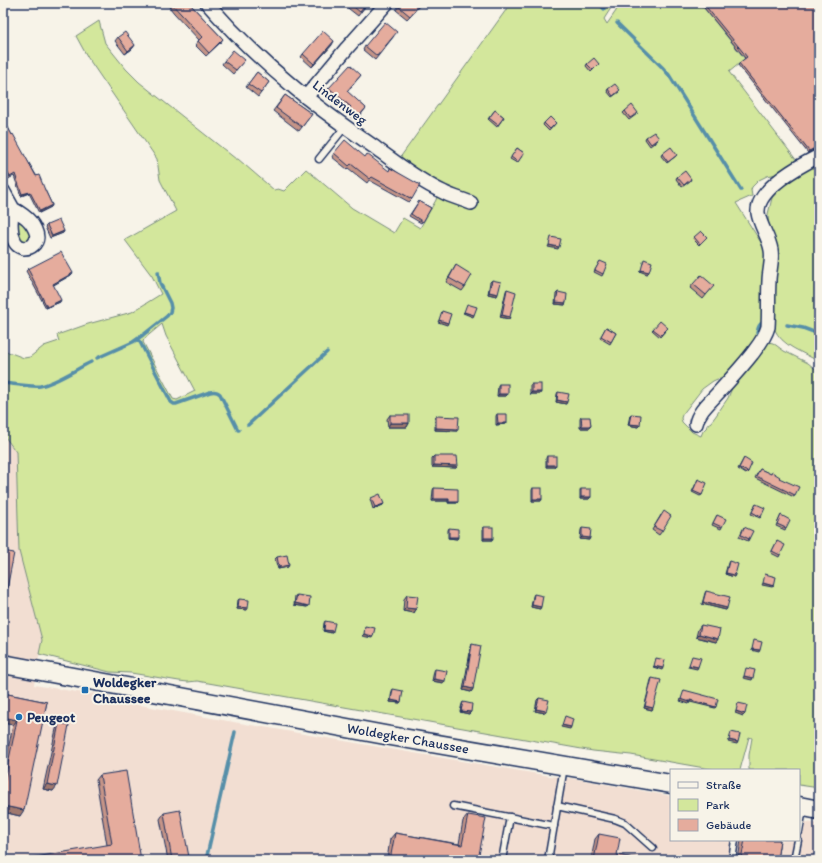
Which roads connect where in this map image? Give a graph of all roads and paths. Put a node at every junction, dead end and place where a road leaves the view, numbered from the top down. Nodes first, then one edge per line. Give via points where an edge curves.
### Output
1 (206, 3) edge
2 (387, 3) edge
3 (306, 97) junction
4 (345, 126) junction
5 (819, 156) edge
6 (319, 159) dead end
7 (3, 191) edge
8 (471, 203) dead end
9 (13, 209) dead end
10 (696, 424) dead end
11 (3, 664) edge
12 (564, 765) junction
13 (670, 784) edge
14 (453, 806) dead end
15 (557, 806) junction
16 (807, 808) edge
17 (510, 817) junction
18 (554, 826) junction
19 (800, 829) edge
20 (735, 841) edge
21 (797, 841) edge
22 (653, 848) dead end
23 (502, 860) edge
24 (548, 860) edge
25 (732, 860) edge
26 (794, 860) edge

1 - 3 street, Lindenweg via 257,55
2 - 3 street
3 - 4 street, Lindenweg
4 - 6 lane
4 - 8 street, Lindenweg via 425,182 446,194
5 - 10 street via 782,178 762,198 758,212 771,251 766,334 739,371 701,412
7 - 9 street
11 - 12 main road, Woldegker Chaussee via 377,734
12 - 13 main road, Woldegker Chaussee
12 - 15 lane
14 - 17 lane
15 - 18 lane
15 - 22 lane via 625,823
16 - 19 lane
17 - 18 lane
17 - 23 lane
18 - 24 lane
20 - 25 lane
21 - 26 lane

